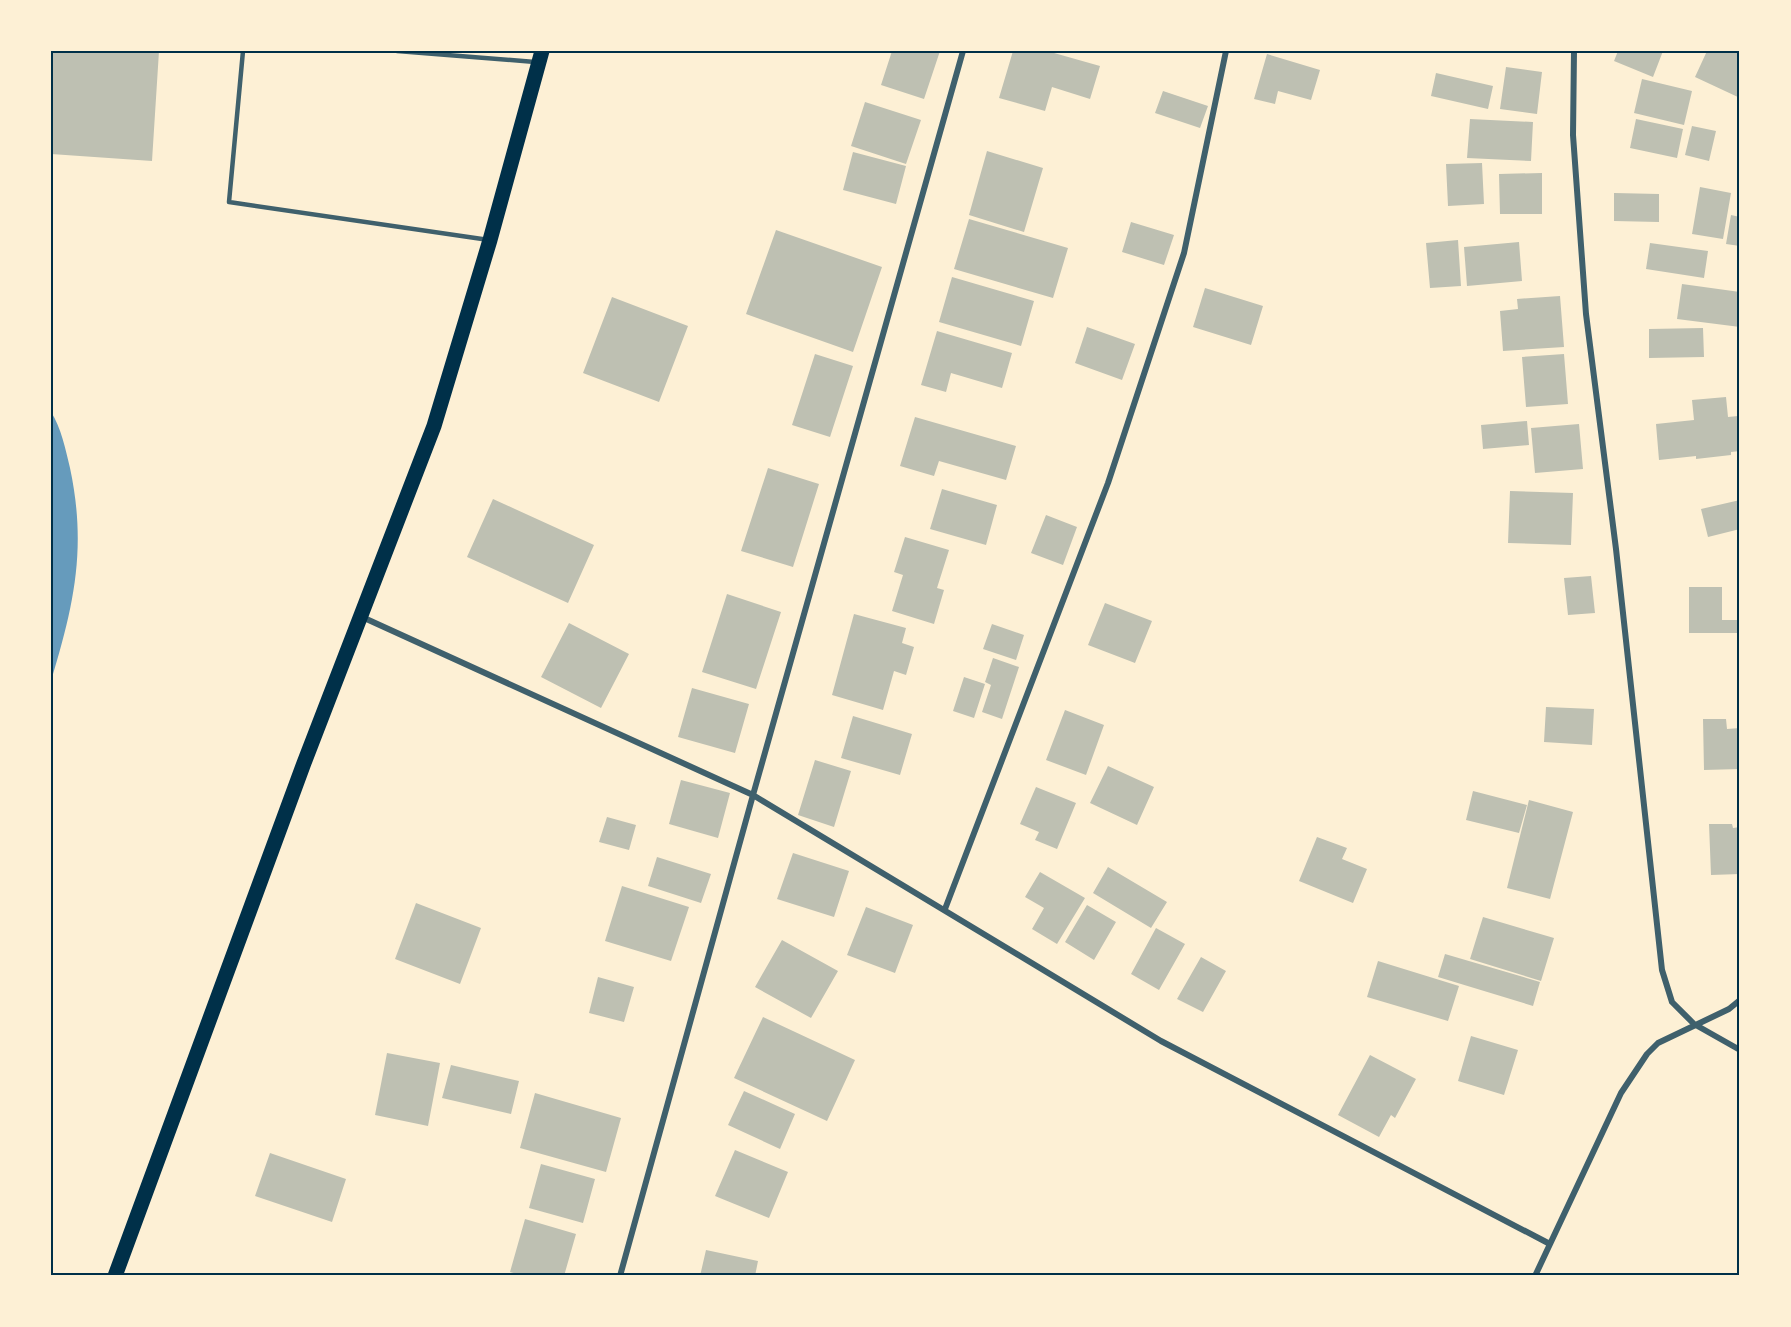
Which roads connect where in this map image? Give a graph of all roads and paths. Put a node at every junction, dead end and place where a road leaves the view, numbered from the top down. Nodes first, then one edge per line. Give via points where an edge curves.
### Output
1 (243, 51) edge
2 (397, 51) edge
3 (963, 51) edge
4 (1226, 51) edge
5 (1574, 51) edge
6 (540, 57) edge
7 (490, 240) junction
8 (361, 617) junction
9 (753, 795) junction
10 (945, 909) junction
11 (1740, 1000) edge
12 (1694, 1024) junction
13 (1740, 1050) edge
14 (1548, 1243) junction
15 (115, 1276) edge
16 (620, 1276) edge
17 (1534, 1276) edge

1 - 7 lane via 229,202
2 - 6 lane
3 - 9 street
4 - 10 street via 1184,253 1108,483
5 - 12 street via 1573,135 1586,314 1662,970 1672,1002
6 - 7 main road
7 - 8 main road via 434,426
8 - 9 street
8 - 15 main road
9 - 10 street
9 - 16 street
10 - 14 street via 1161,1041
11 - 12 street
12 - 13 street
12 - 14 street via 1658,1043 1636,1070
14 - 17 street

